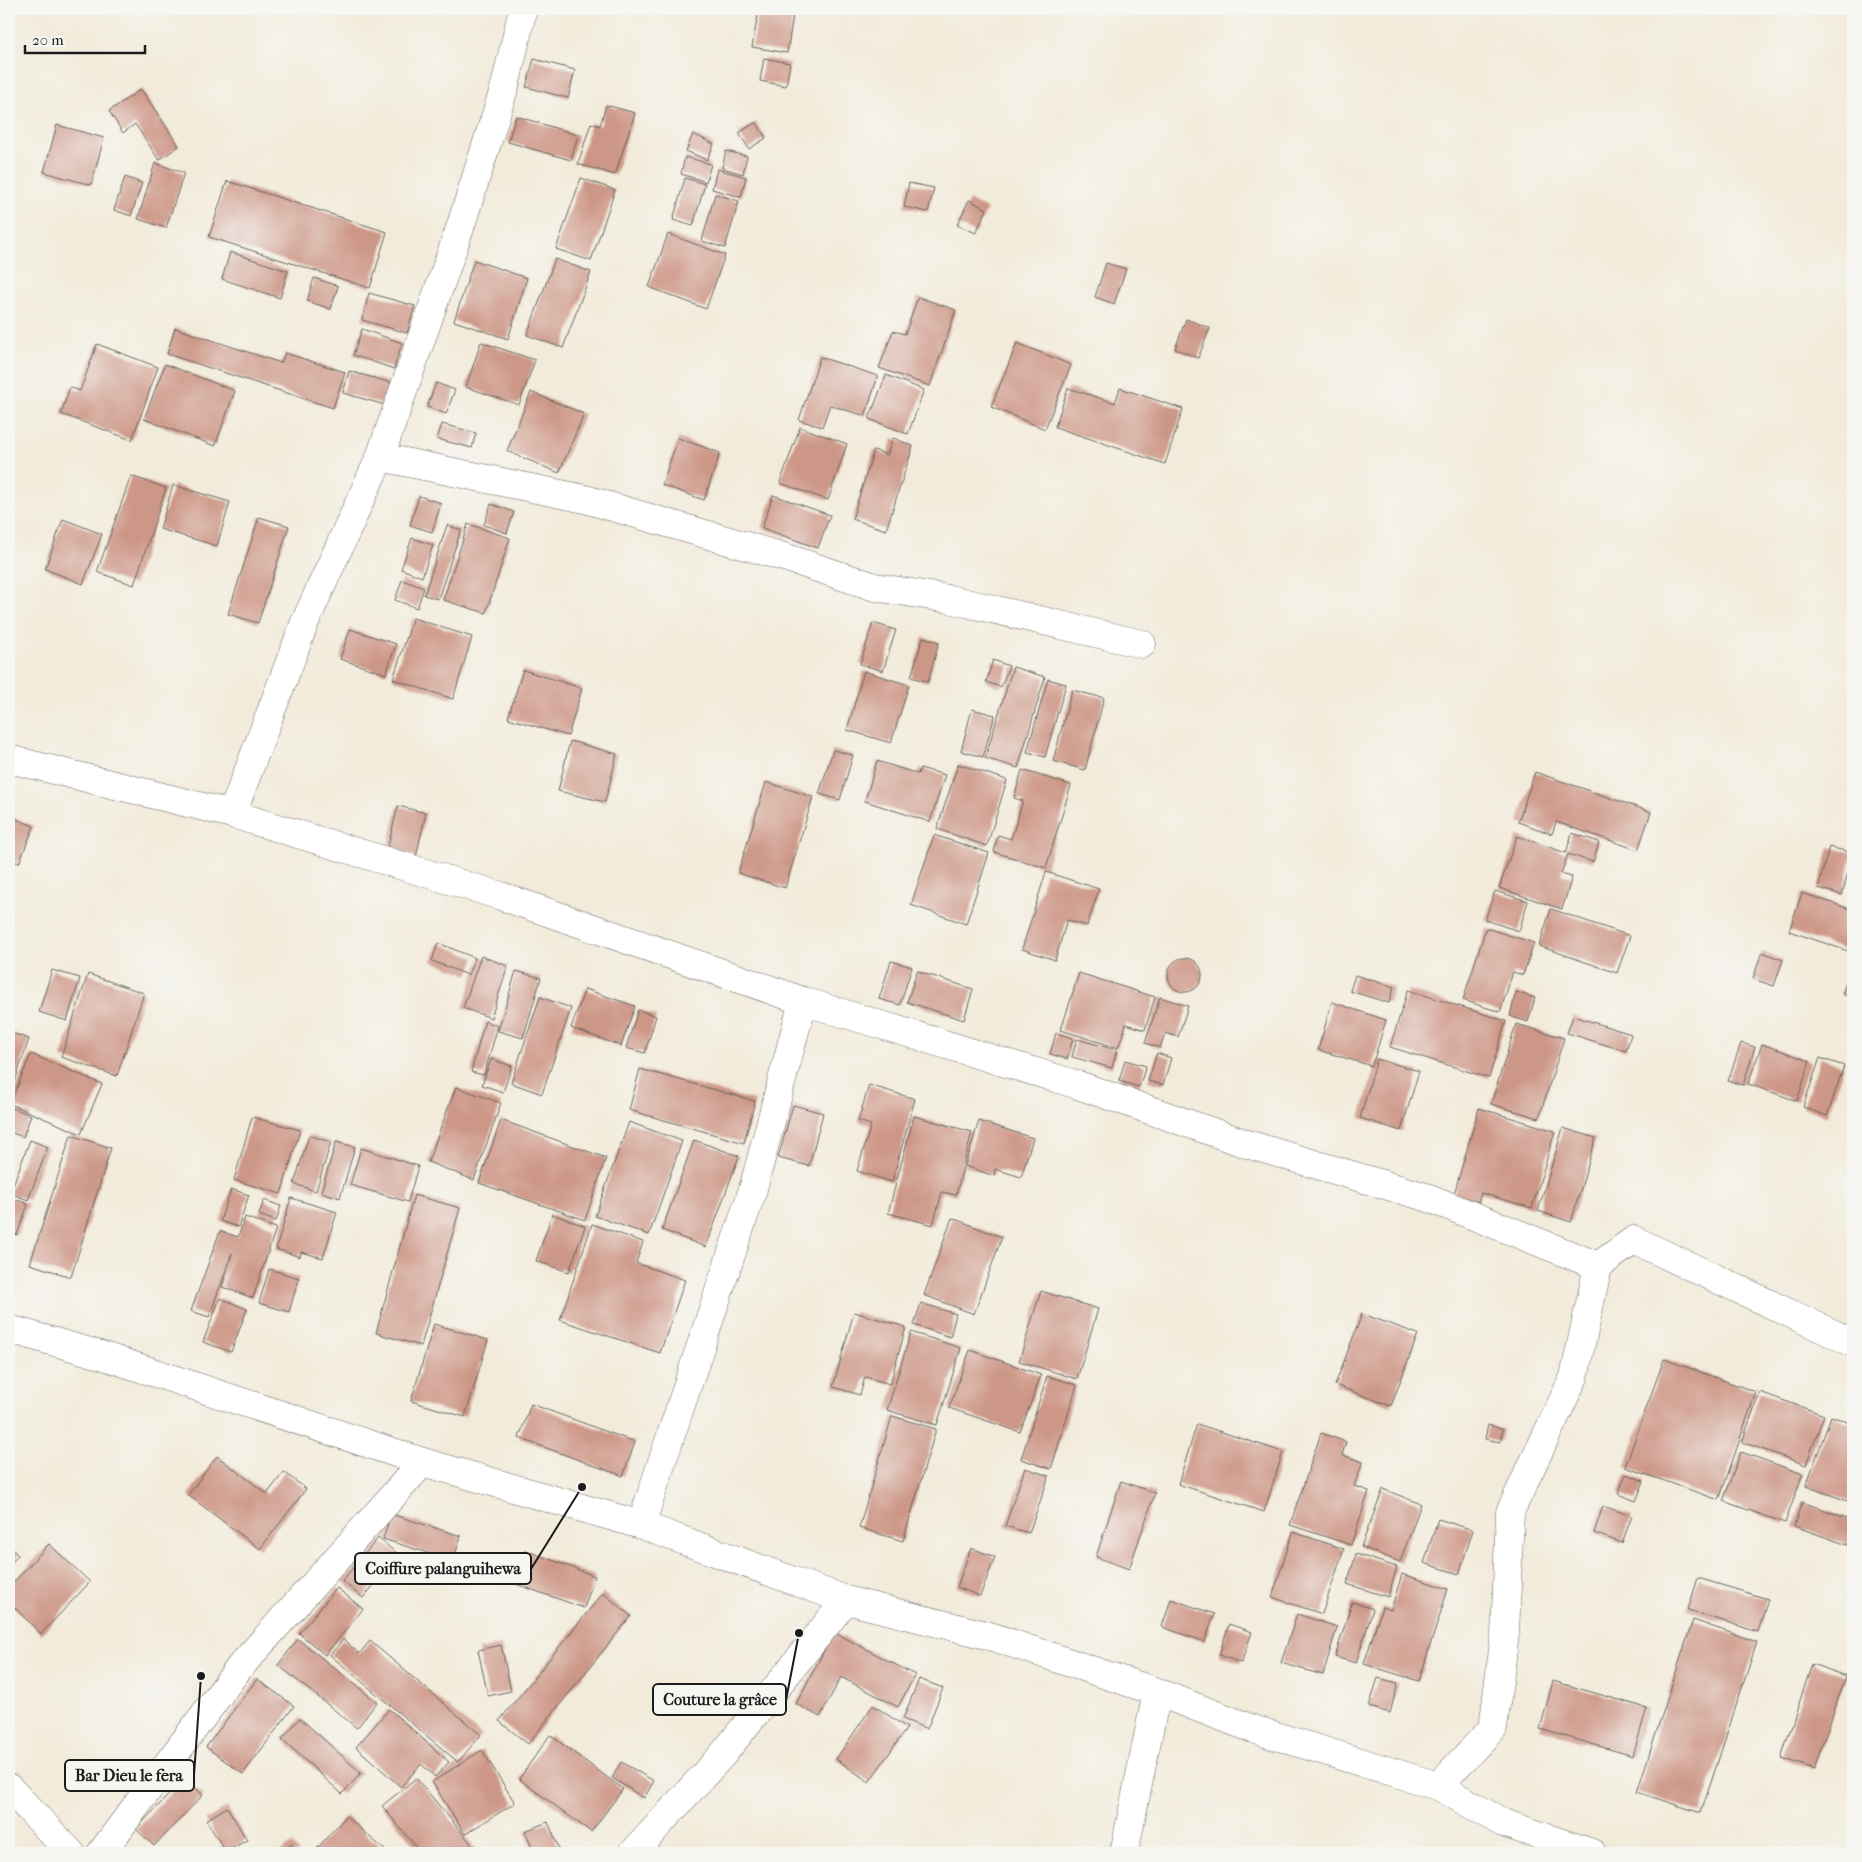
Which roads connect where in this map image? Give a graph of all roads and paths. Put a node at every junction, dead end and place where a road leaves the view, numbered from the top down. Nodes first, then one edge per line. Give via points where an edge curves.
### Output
1 (522, 9) edge
2 (380, 457) junction
3 (1142, 644) dead end
4 (9, 759) edge
5 (232, 814) junction
6 (802, 1001) junction
7 (1598, 1266) junction
8 (9, 1329) edge
9 (1853, 1343) edge
10 (423, 1462) junction
11 (641, 1525) junction
12 (846, 1600) junction
13 (1157, 1692) junction
14 (1438, 1786) junction
15 (9, 1788) edge
16 (71, 1853) edge
17 (101, 1853) edge
18 (633, 1853) edge
19 (1124, 1853) edge
20 (1592, 1853) edge

1 - 2 street via 505,86 459,231
2 - 3 street via 585,499 875,587 949,599
2 - 5 street via 305,622
4 - 5 street
5 - 6 street via 501,896
6 - 7 street via 1078,1085 1247,1144 1429,1198
6 - 11 street via 753,1189
7 - 9 street via 1634,1240
7 - 14 street via 1574,1377 1510,1512 1505,1634 1493,1728
8 - 10 street via 104,1356
10 - 11 street
10 - 17 street via 239,1668
11 - 12 street
12 - 13 street via 990,1636
12 - 18 street via 723,1754
13 - 14 street via 1253,1729
13 - 19 street
14 - 20 street via 1504,1823
15 - 16 street

